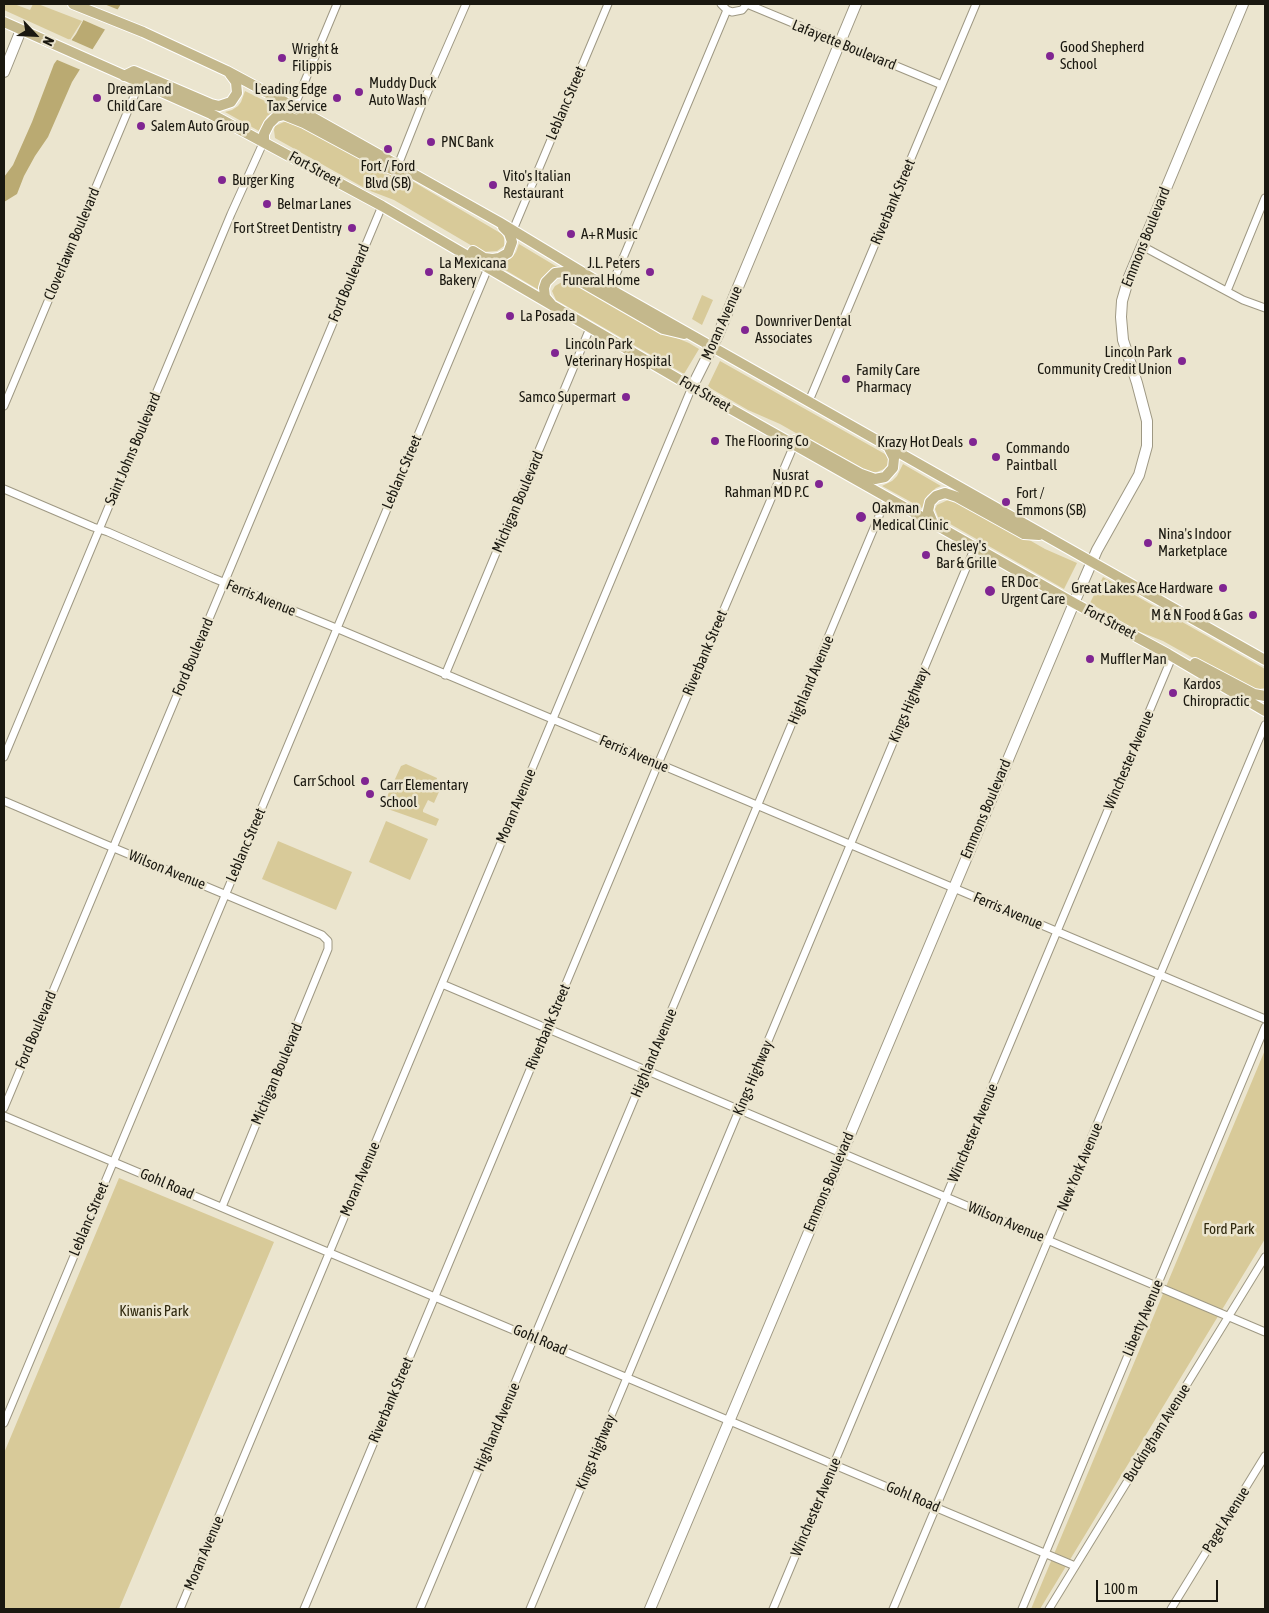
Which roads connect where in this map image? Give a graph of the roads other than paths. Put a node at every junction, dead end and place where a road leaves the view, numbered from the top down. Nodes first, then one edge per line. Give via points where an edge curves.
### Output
1 (73, 4) edge
2 (337, 4) edge
3 (466, 4) edge
4 (608, 4) edge
5 (721, 4) edge
6 (747, 4) edge
7 (856, 4) edge
8 (976, 4) edge
9 (1243, 4) edge
10 (727, 10) junction
11 (4, 22) edge
12 (21, 30) junction
13 (840, 43) junction
14 (228, 71) junction
15 (4, 72) edge
16 (124, 76) junction
17 (140, 82) junction
18 (942, 85) junction
19 (294, 107) junction
20 (264, 141) junction
21 (398, 165) junction
22 (426, 181) junction
23 (1265, 198) edge
24 (382, 206) junction
25 (499, 222) junction
26 (512, 230) junction
27 (1142, 246) junction
28 (488, 268) junction
29 (610, 289) junction
30 (1227, 291) junction
31 (553, 307) junction
32 (1265, 308) edge
33 (590, 328) junction
34 (695, 336) junction
35 (712, 346) junction
36 (692, 387) junction
37 (809, 400) junction
38 (4, 406) edge
39 (782, 438) junction
40 (794, 445) junction
41 (897, 455) junction
42 (4, 489) edge
43 (887, 497) junction
44 (933, 523) junction
45 (100, 528) junction
46 (1045, 536) junction
47 (975, 547) junction
48 (1092, 563) junction
49 (224, 583) junction
50 (1074, 603) junction
51 (336, 628) junction
52 (1170, 656) junction
53 (1265, 660) edge
54 (445, 675) junction
55 (1265, 696) edge
56 (1265, 711) edge
57 (552, 720) junction
58 (1265, 725) edge
59 (4, 758) edge
60 (658, 764) junction
61 (4, 801) edge
62 (758, 806) junction
63 (851, 845) junction
64 (113, 848) junction
65 (953, 888) junction
66 (225, 894) junction
67 (1057, 932) junction
68 (328, 941) joint
69 (1159, 976) junction
70 (442, 984) junction
71 (1265, 1019) edge
72 (1265, 1027) edge
73 (547, 1030) junction
74 (646, 1071) junction
75 (4, 1108) edge
76 (739, 1110) junction
77 (4, 1116) edge
78 (841, 1154) junction
79 (113, 1161) junction
80 (946, 1196) junction
81 (222, 1207) junction
82 (1049, 1241) junction
83 (330, 1252) junction
84 (1265, 1258) edge
85 (1157, 1286) junction
86 (435, 1297) junction
87 (1228, 1317) junction
88 (1265, 1332) edge
89 (534, 1338) junction
90 (627, 1377) junction
91 (730, 1420) junction
92 (4, 1423) edge
93 (1265, 1456) edge
94 (834, 1464) junction
95 (936, 1507) junction
96 (1045, 1553) junction
97 (1075, 1566) junction
98 (180, 1609) edge
99 (304, 1609) edge
100 (420, 1609) edge
101 (530, 1609) edge
102 (650, 1609) edge
103 (773, 1609) edge
104 (893, 1609) edge
105 (1022, 1609) edge
106 (1049, 1609) edge
107 (1171, 1609) edge

1 - 14 main road
2 - 19 street
3 - 21 street
4 - 26 street, Leblanc Street
5 - 10 street
6 - 10 street via 737,12
6 - 13 street, Lafayette Boulevard
7 - 13 street, Moran Avenue
8 - 18 street, Riverbank Street
9 - 27 street, Emmons Boulevard
10 - 29 street
11 - 12 main road, Fort Street
12 - 15 street
12 - 16 main road, Fort Street
13 - 18 street, Lafayette Boulevard
13 - 35 street, Moran Avenue
14 - 16 main road via 236,82 238,93 231,102 219,106 134,71
14 - 19 main road
16 - 17 main road, Fort Street
17 - 20 main road, Fort Street
17 - 38 street, Cloverlawn Boulevard
18 - 37 street, Riverbank Street
19 - 21 main road
20 - 22 main road via 269,124 276,116 284,115 384,166
20 - 24 main road, Fort Street
20 - 45 street, Saint Johns Boulevard
21 - 22 main road
22 - 25 main road
23 - 30 street
24 - 25 main road via 392,205 484,258 499,258 508,253 512,242
24 - 28 main road, Fort Street
24 - 49 street, Ford Boulevard
25 - 26 main road
26 - 29 main road
27 - 30 street
27 - 48 street, Emmons Boulevard via 1126,286 1121,317 1123,340 1147,420 1147,446 1139,475
28 - 31 main road, Fort Street
28 - 51 street, Leblanc Street
29 - 34 main road
30 - 32 street
31 - 33 main road, Fort Street
31 - 34 main road via 544,297 544,288 555,273 564,272 663,330
33 - 36 main road, Fort Street
33 - 54 street, Michigan Boulevard
34 - 35 main road
35 - 36 street, Moran Avenue
35 - 37 main road
36 - 39 main road, Fort Street
36 - 57 street, Moran Avenue
37 - 41 main road via 888,446
39 - 40 main road, Fort Street
39 - 41 main road via 800,440 875,479 890,473
40 - 43 main road, Fort Street
40 - 60 street, Riverbank Street
41 - 46 main road
42 - 45 street, Ferris Avenue
43 - 44 main road, Fort Street
43 - 62 street, Highland Avenue
44 - 46 main road via 928,511 930,502 945,493 957,496 1024,534
44 - 47 main road, Fort Street
45 - 49 street, Ferris Avenue
45 - 59 street, Saint Johns Boulevard
46 - 48 main road
47 - 50 main road, Fort Street
47 - 63 street, Kings Highway
48 - 50 street, Emmons Boulevard
48 - 53 main road
49 - 51 street, Ferris Avenue
49 - 64 street, Ford Boulevard
50 - 52 main road, Fort Street
50 - 65 street, Emmons Boulevard
51 - 54 street, Ferris Avenue
51 - 66 street, Leblanc Street
52 - 55 main road via 1181,655 1254,694
52 - 56 main road, Fort Street
52 - 67 street, Winchester Avenue
54 - 57 street, Ferris Avenue
57 - 60 street, Ferris Avenue
57 - 70 street, Moran Avenue
58 - 69 street, New York Avenue
60 - 62 street, Ferris Avenue
60 - 73 street, Riverbank Street
61 - 64 street, Wilson Avenue
62 - 63 street, Ferris Avenue
62 - 74 street, Highland Avenue
63 - 65 street, Ferris Avenue
63 - 76 street, Kings Highway
64 - 66 street, Wilson Avenue
64 - 75 street, Ford Boulevard
65 - 67 street, Ferris Avenue
65 - 78 street, Emmons Boulevard
66 - 68 street, Wilson Avenue via 322,935
66 - 79 street, Leblanc Street
67 - 69 street, Ferris Avenue
67 - 80 street, Winchester Avenue
68 - 81 street, Michigan Boulevard via 325,957
69 - 71 street, Ferris Avenue
69 - 82 street, New York Avenue
70 - 73 street, Wilson Avenue
70 - 83 street, Moran Avenue
72 - 85 street, Liberty Avenue
73 - 74 street, Wilson Avenue
73 - 86 street, Riverbank Street
74 - 76 street, Wilson Avenue
74 - 89 street, Highland Avenue
76 - 78 street, Wilson Avenue
76 - 90 street, Kings Highway
77 - 79 street, Gohl Road
78 - 80 street, Wilson Avenue
78 - 91 street, Emmons Boulevard
79 - 81 street, Gohl Road
79 - 92 street, Leblanc Street
80 - 82 street, Wilson Avenue
80 - 94 street, Winchester Avenue
81 - 83 street, Gohl Road
82 - 85 street, Wilson Avenue
82 - 95 street, New York Avenue
83 - 86 street, Gohl Road
83 - 98 street, Moran Avenue
84 - 87 street, Buckingham Avenue
85 - 87 street, Wilson Avenue
85 - 96 street, Liberty Avenue
86 - 89 street, Gohl Road
86 - 99 street, Riverbank Street
87 - 88 street, Wilson Avenue
87 - 97 street, Buckingham Avenue
89 - 90 street, Gohl Road
89 - 100 street, Highland Avenue
90 - 91 street, Gohl Road
90 - 101 street, Kings Highway
91 - 94 street, Gohl Road
91 - 102 street, Emmons Boulevard
93 - 107 street, Pagel Avenue
94 - 95 street, Gohl Road
94 - 103 street, Winchester Avenue
95 - 96 street, Gohl Road
95 - 104 street, New York Avenue
96 - 97 street, Gohl Road
96 - 105 street, Liberty Avenue
97 - 106 street, Buckingham Avenue

